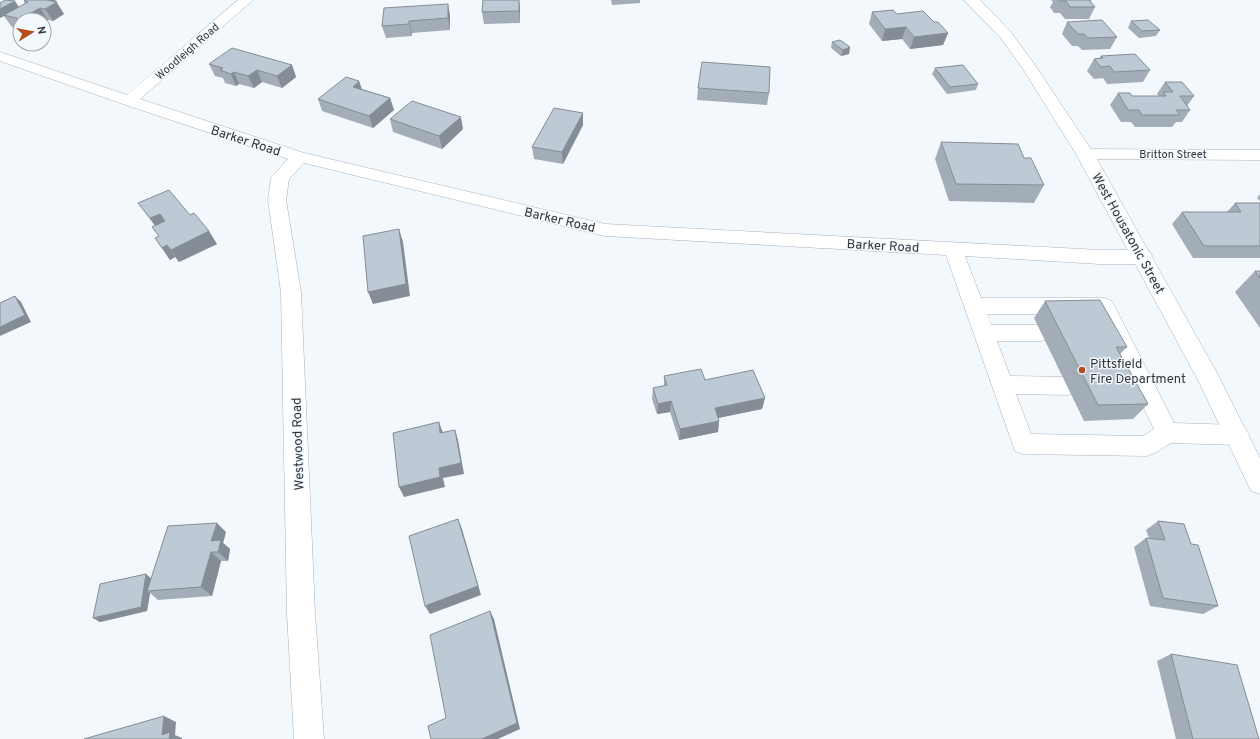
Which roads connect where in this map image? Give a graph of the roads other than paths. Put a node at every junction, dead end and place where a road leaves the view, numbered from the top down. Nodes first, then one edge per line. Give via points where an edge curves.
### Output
1 (246, 0) edge
2 (971, 0) edge
3 (0, 56) edge
4 (129, 101) junction
5 (1085, 154) junction
6 (1260, 155) edge
7 (300, 157) junction
8 (953, 249) junction
9 (1143, 257) junction
10 (974, 306) junction
11 (1096, 332) edge
12 (1119, 332) junction
13 (983, 333) junction
14 (1041, 333) dead end
15 (1002, 386) junction
16 (1068, 386) dead end
17 (1122, 386) edge
18 (1144, 386) junction
19 (1167, 433) junction
20 (1237, 435) junction
21 (1259, 479) edge
22 (308, 739) edge

1 - 4 main road, Woodleigh Road
2 - 5 main road, West Housatonic Street via 1009,40 1030,68
3 - 4 main road, Barker Road
4 - 7 main road, Barker Road
5 - 6 main road, Britton Street
5 - 9 main road, West Housatonic Street
7 - 8 main road, Barker Road via 605,230
7 - 22 main road, Westwood Road via 280,178 277,200 291,292 301,613
8 - 9 main road, Barker Road
8 - 10 main road
9 - 20 main road, West Housatonic Street
10 - 12 main road via 1105,306
10 - 13 main road
11 - 12 main road
12 - 18 main road
13 - 14 main road
13 - 15 main road
15 - 16 main road
15 - 19 main road via 1023,444 1147,446
17 - 18 main road
18 - 19 main road
19 - 20 main road
20 - 21 main road, West Housatonic Street

